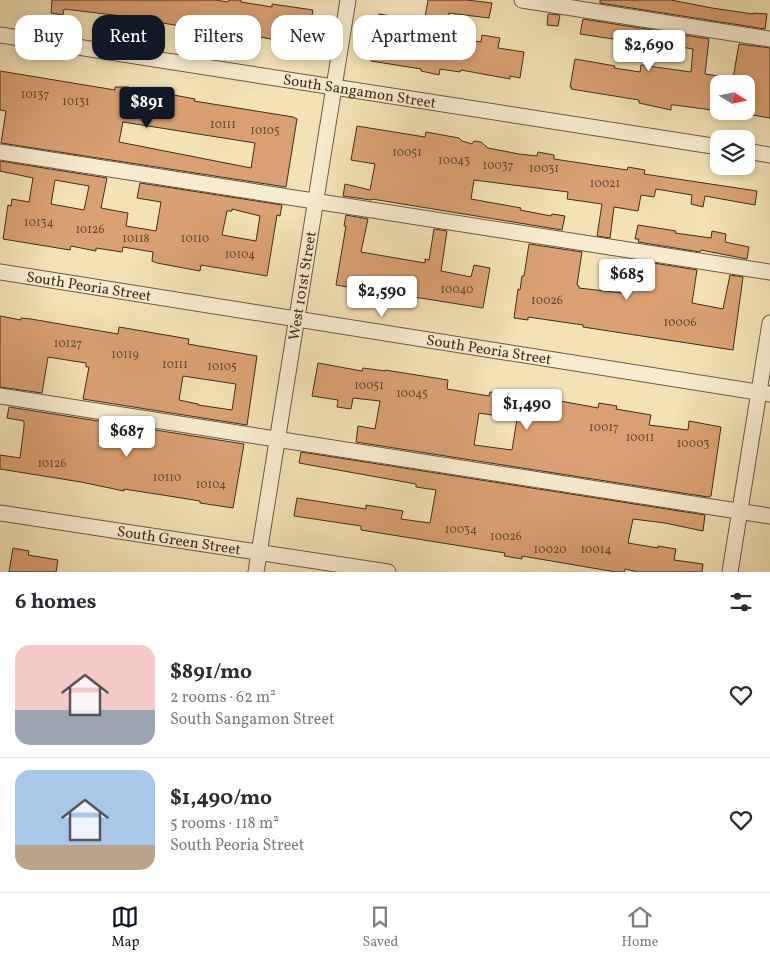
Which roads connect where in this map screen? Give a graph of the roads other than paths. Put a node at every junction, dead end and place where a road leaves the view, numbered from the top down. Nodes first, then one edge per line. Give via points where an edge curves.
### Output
1 (348, 0) edge
2 (522, 0) edge
3 (0, 35) edge
4 (770, 39) edge
5 (334, 87) junction
6 (710, 146) edge
7 (0, 152) edge
8 (755, 152) edge
9 (770, 155) edge
10 (316, 201) junction
11 (0, 272) edge
12 (770, 272) edge
13 (297, 320) junction
14 (770, 323) edge
15 (764, 394) edge
16 (0, 396) edge
17 (278, 439) junction
18 (740, 512) junction
19 (0, 513) edge
20 (770, 516) edge
21 (259, 552) junction
22 (256, 572) edge
23 (388, 572) edge
24 (730, 572) edge

1 - 5 street, West 101st Street
2 - 4 street
3 - 5 street, South Sangamon Street
5 - 6 street, South Sangamon Street
5 - 10 street, West 101st Street
7 - 10 street
8 - 9 street
10 - 12 street
10 - 13 street, West 101st Street
11 - 13 street, South Peoria Street
13 - 15 street, South Peoria Street
13 - 17 street, West 101st Street
14 - 15 street
15 - 18 street
16 - 17 street
17 - 18 street
17 - 21 street, West 101st Street
18 - 20 street
18 - 24 street
19 - 21 street, South Green Street
21 - 22 street, West 101st Street
21 - 23 street, South Green Street

